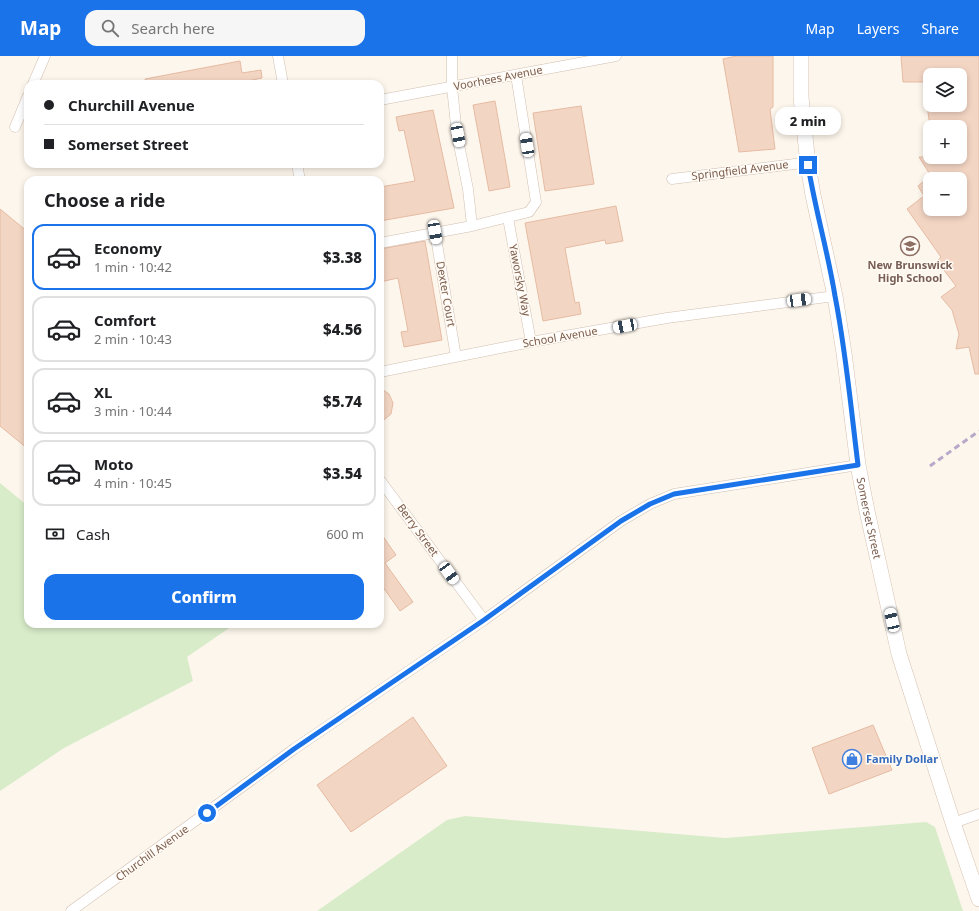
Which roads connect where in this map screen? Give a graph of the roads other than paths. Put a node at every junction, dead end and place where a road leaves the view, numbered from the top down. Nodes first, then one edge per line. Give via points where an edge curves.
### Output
1 (45, 56) edge
2 (278, 56) edge
3 (452, 56) edge
4 (616, 56) edge
5 (801, 56) edge
6 (516, 75) junction
7 (35, 80) edge
8 (282, 80) edge
9 (452, 87) junction
10 (384, 99) edge
11 (24, 106) edge
12 (15, 127) dead end
13 (808, 165) junction
14 (672, 179) dead end
15 (508, 218) junction
16 (472, 226) junction
17 (435, 232) junction
18 (384, 242) edge
19 (835, 296) junction
20 (531, 342) junction
21 (456, 357) junction
22 (384, 371) edge
23 (858, 465) junction
24 (384, 485) edge
25 (484, 620) junction
26 (979, 814) edge
27 (953, 823) junction
28 (979, 898) edge
29 (71, 911) edge

1 - 7 street
2 - 8 street
3 - 9 street
4 - 6 street, Voorhees Avenue
5 - 13 main road, Somerset Street via 801,97
6 - 9 street, Voorhees Avenue
6 - 15 street via 536,202 529,212
9 - 10 street, Voorhees Avenue
9 - 16 street
11 - 12 street
13 - 14 street, Springfield Avenue via 803,162
13 - 19 main road, Somerset Street
15 - 16 street
15 - 20 street, Yaworsky Way
16 - 17 street
17 - 18 street
17 - 21 street, Dexter Court
19 - 20 street, School Avenue via 667,318
19 - 23 main road, Somerset Street
20 - 21 street, School Avenue
21 - 22 street, School Avenue
23 - 25 street, Churchill Avenue via 674,494 621,521
23 - 27 main road, Somerset Street via 900,654
24 - 25 street, Berry Street
25 - 29 street, Churchill Avenue via 294,749
26 - 27 street
27 - 28 main road, Somerset Street

